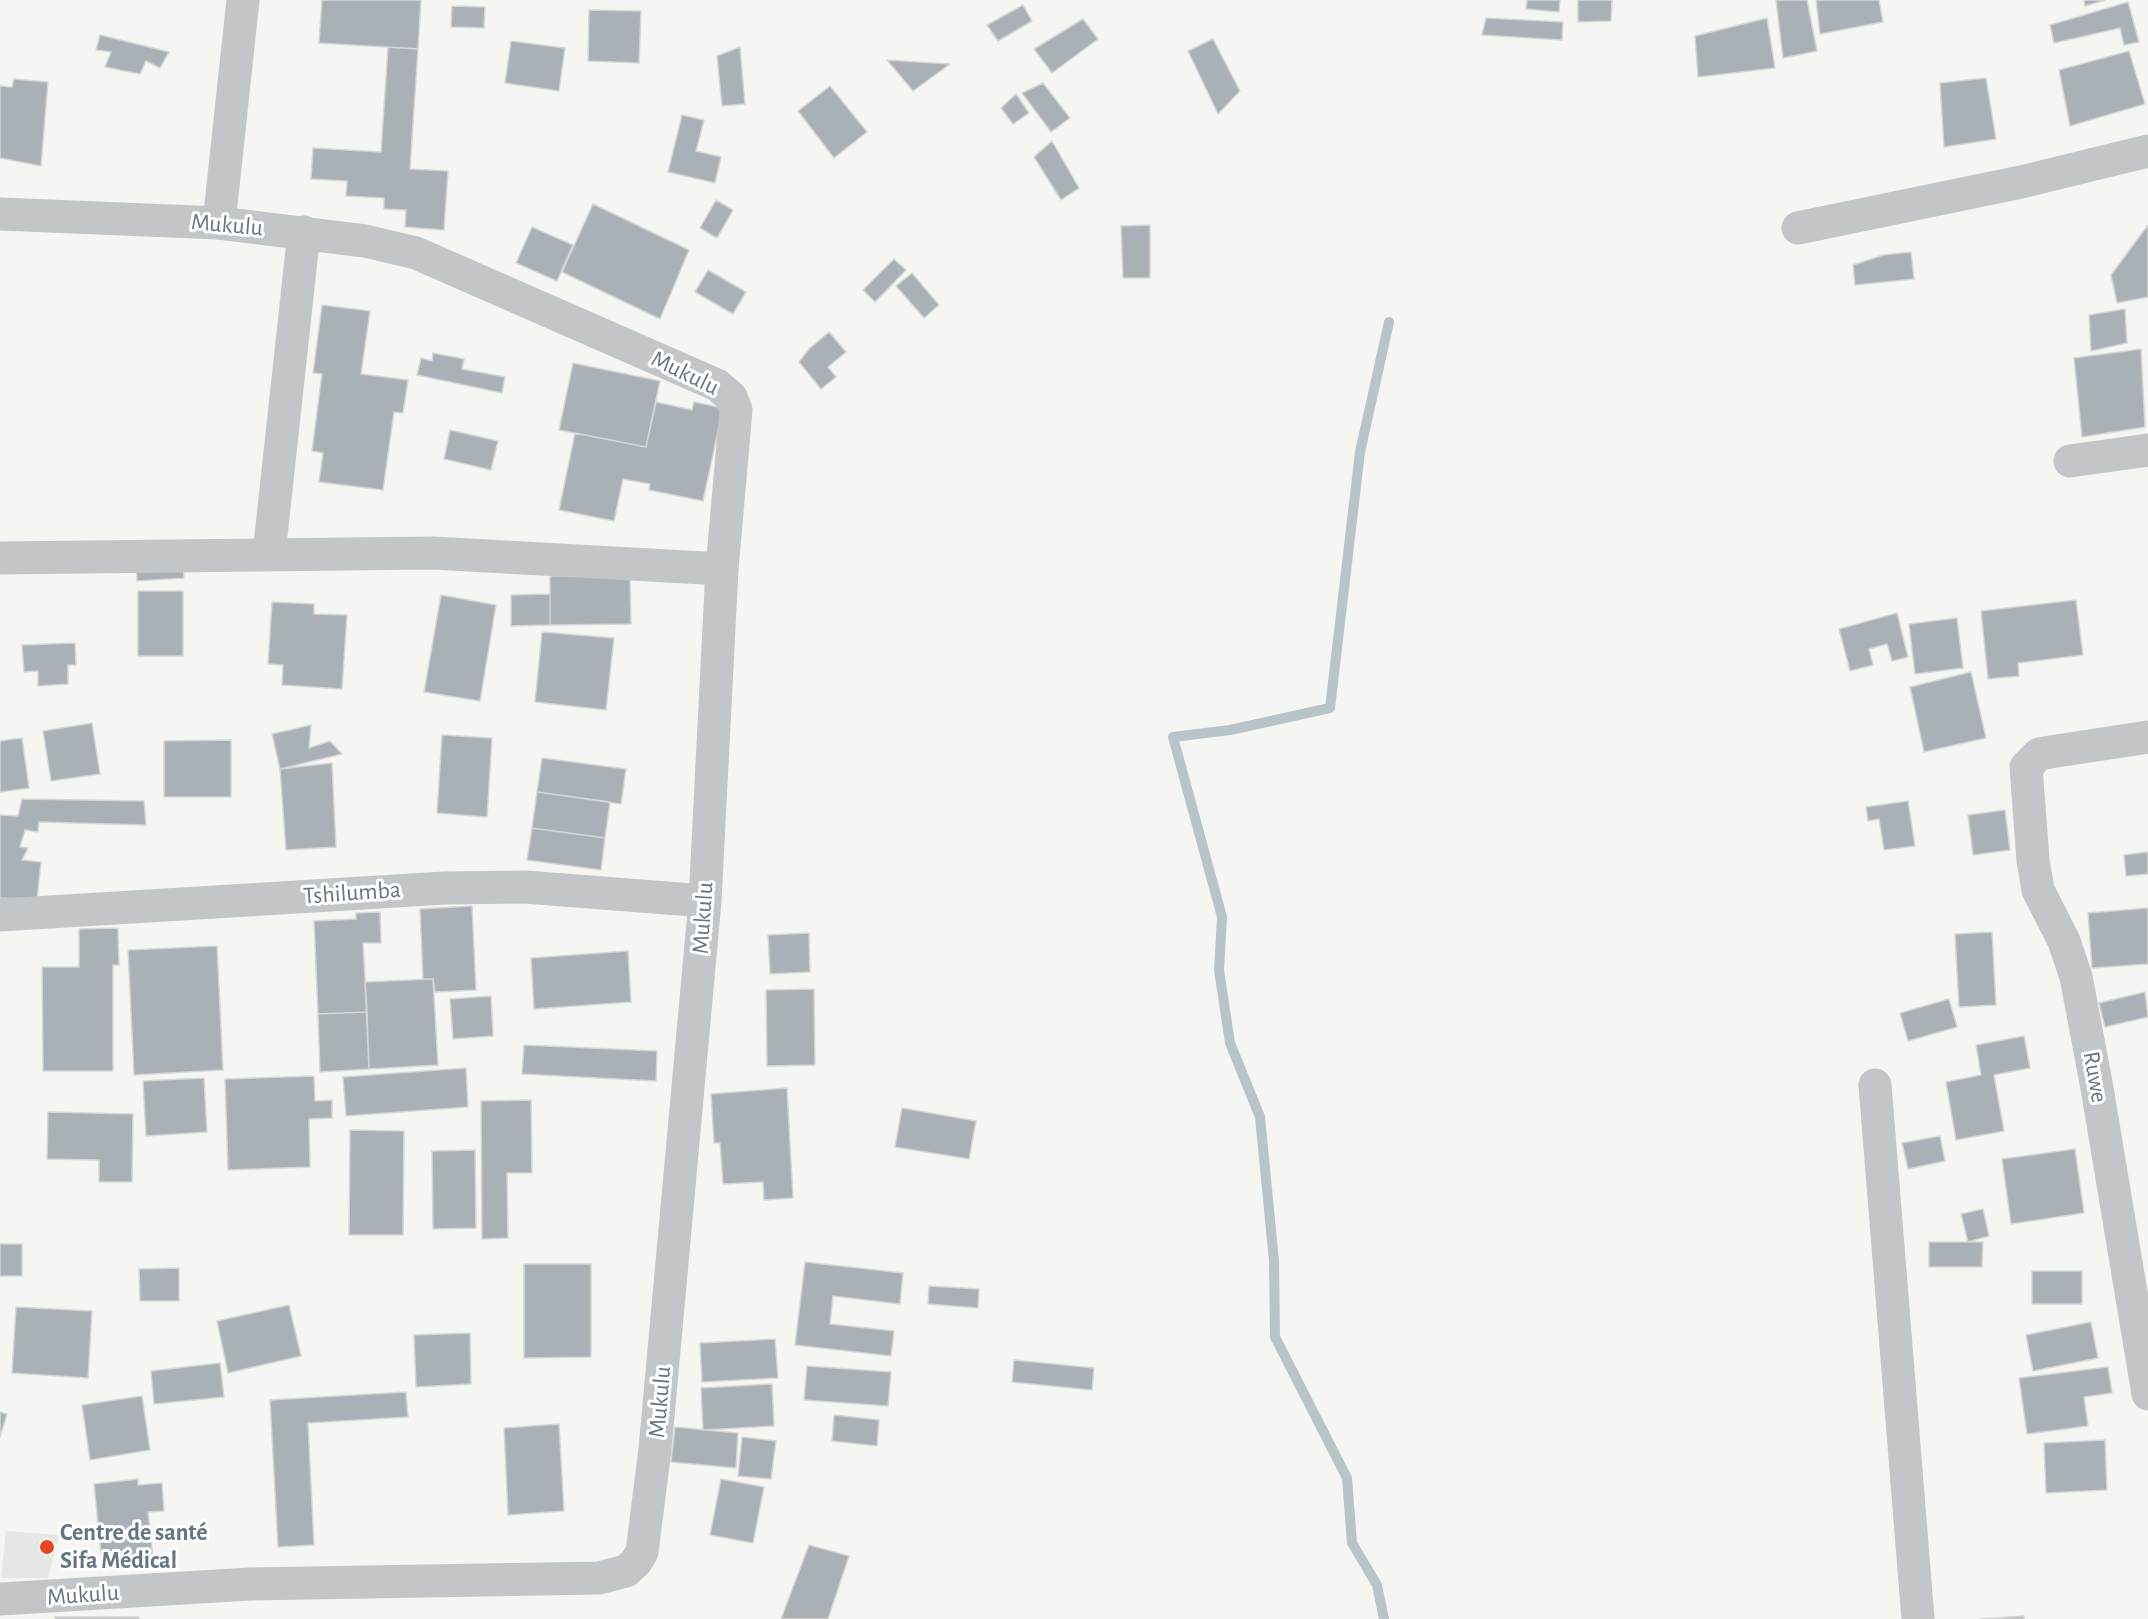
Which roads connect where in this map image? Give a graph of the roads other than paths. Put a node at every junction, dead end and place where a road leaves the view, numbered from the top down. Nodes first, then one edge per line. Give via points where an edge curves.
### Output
1 (243, 0) edge
2 (2148, 151) edge
3 (0, 214) edge
4 (219, 223) junction
5 (1798, 228) dead end
6 (304, 232) junction
7 (2148, 450) edge
8 (2070, 461) dead end
9 (269, 554) junction
10 (0, 558) edge
11 (722, 569) junction
12 (2148, 737) edge
13 (705, 901) junction
14 (0, 915) edge
15 (1875, 1085) dead end
16 (2148, 1394) edge
17 (0, 1599) edge
18 (1918, 1619) edge

1 - 4 street
2 - 5 street
3 - 4 street, Mukulu
4 - 6 street, Mukulu
6 - 9 street
6 - 11 street, Mukulu via 416,253 725,391 736,410
7 - 8 street
9 - 10 street
9 - 11 street via 433,553
11 - 13 street, Mukulu
12 - 16 street, Ruwe via 2039,754 2026,766 2038,890 2064,941 2076,977
13 - 14 street, Tshilumba via 525,887 445,888
13 - 17 street, Mukulu via 655,1449 642,1552 632,1567 599,1578 250,1584
15 - 18 street

